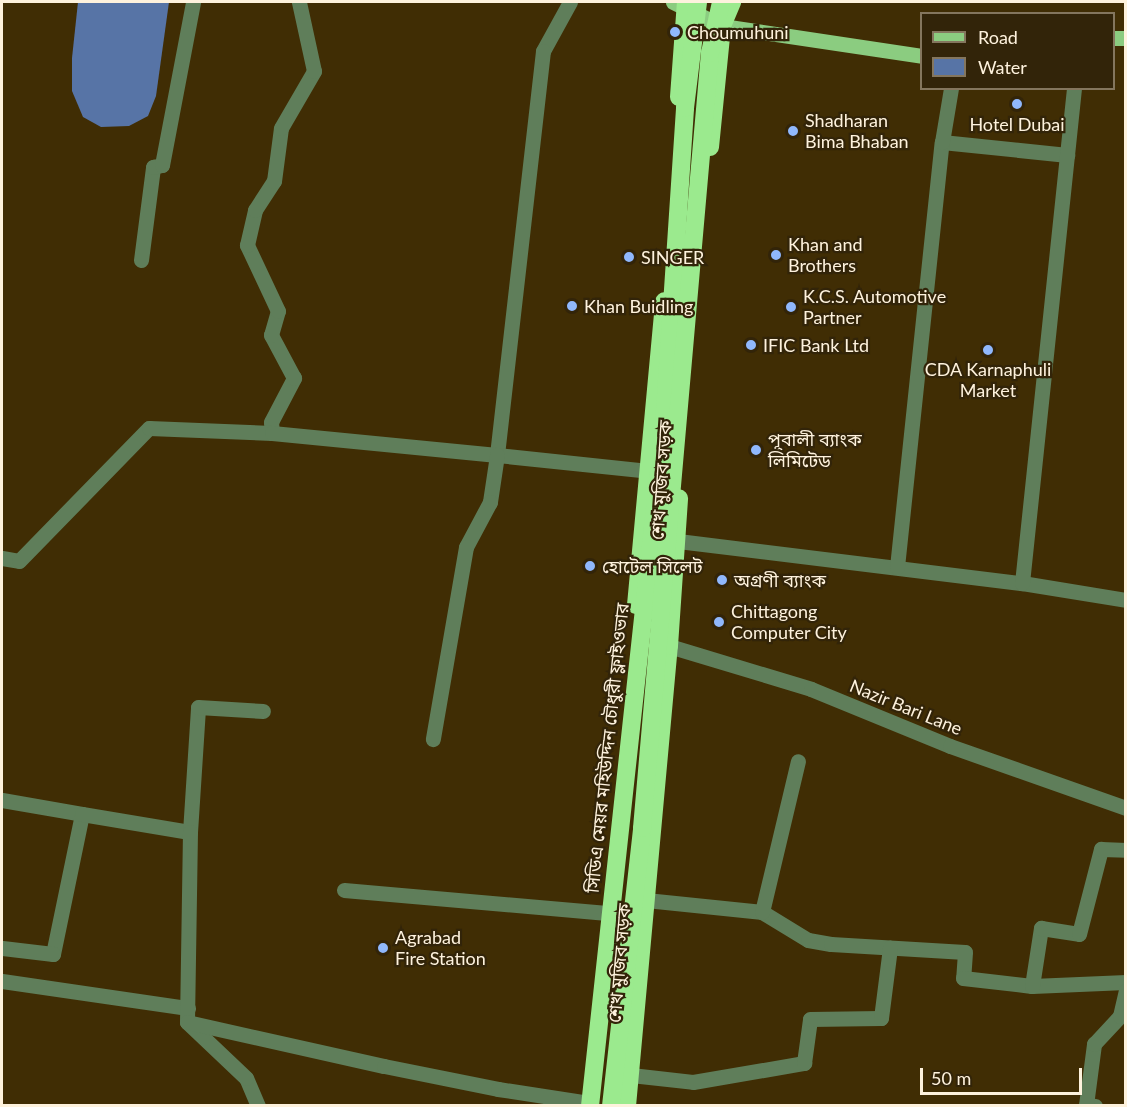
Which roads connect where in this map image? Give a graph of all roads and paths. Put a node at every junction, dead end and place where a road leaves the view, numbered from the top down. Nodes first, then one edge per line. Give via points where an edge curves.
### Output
1 (193, 2) edge
2 (299, 2) edge
3 (570, 2) edge
4 (721, 2) edge
5 (732, 2) edge
6 (685, 3) edge
7 (722, 26) junction
8 (920, 56) edge
9 (951, 90) edge
10 (1074, 90) edge
11 (942, 142) junction
12 (1067, 155) junction
13 (141, 261) dead end
14 (272, 433) junction
15 (497, 455) junction
16 (648, 471) junction
17 (678, 542) junction
18 (2, 558) edge
19 (897, 567) junction
20 (1022, 583) junction
21 (1125, 600) edge
22 (669, 646) junction
23 (263, 711) dead end
24 (433, 739) dead end
25 (798, 761) dead end
26 (2, 800) edge
27 (1125, 808) edge
28 (82, 814) junction
29 (190, 832) junction
30 (1125, 850) edge
31 (344, 890) dead end
32 (645, 900) junction
33 (762, 912) junction
34 (607, 913) junction
35 (2, 948) edge
36 (890, 948) junction
37 (2, 981) edge
38 (1125, 982) edge
39 (1032, 986) junction
40 (1125, 992) edge
41 (187, 1015) junction
42 (631, 1075) junction
43 (589, 1105) edge
44 (1089, 1105) edge
45 (258, 1106) edge
46 (611, 1106) edge
47 (627, 1106) edge

1 - 13 street via 162,165 153,167
2 - 14 street via 314,71 281,128 274,181 255,210 247,245 278,311 271,335 294,378 271,422
3 - 15 street via 543,51
4 - 46 highway, bridge via 710,53 642,828
5 - 7 highway, শেখ মুজিব সড়ক
6 - 7 main road
6 - 16 highway, শেখ মুজিব সড়ক via 672,215
6 - 43 highway, সিডিএ মেয়র মহিউদ্দিন চৌধুরী ফ্লাইওভার, bridge via 685,108 664,425
7 - 8 main road
7 - 17 highway, শেখ মুজিব সড়ক
9 - 11 street
10 - 12 street
11 - 12 street
11 - 19 street
12 - 20 street
14 - 15 street
14 - 18 street via 149,428 19,561
15 - 16 street
15 - 24 street via 490,502 466,547
16 - 34 highway, শেখ মুজিব সড়ক
17 - 19 street
17 - 22 highway, শেখ মুজিব সড়ক
19 - 20 street
20 - 21 street
22 - 27 street, Nazir Bari Lane via 811,689 950,746
22 - 32 highway, শেখ মুজিব সড়ক
23 - 29 street via 198,707
25 - 33 street
26 - 28 street
28 - 29 street
28 - 35 street via 53,954
29 - 41 street
30 - 39 street via 1101,849 1079,934 1041,928
31 - 34 street
32 - 33 street
32 - 42 highway, শেখ মুজিব সড়ক
33 - 36 street via 808,940
34 - 43 highway, শেখ মুজিব সড়ক
36 - 39 street via 965,952 963,978
36 - 42 street via 880,1018 810,1018 804,1063 693,1082
37 - 41 street
38 - 39 street
40 - 44 street via 1120,1016 1094,1044
41 - 43 street via 407,1070
41 - 45 street via 246,1078
42 - 47 highway, শেখ মুজিব সড়ক

